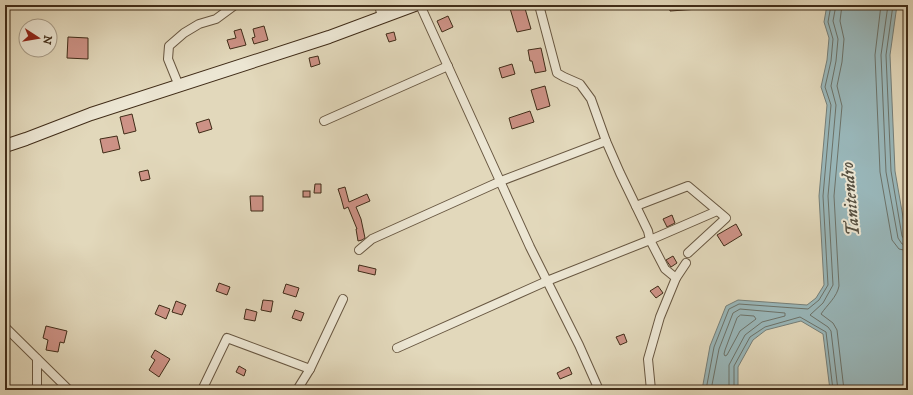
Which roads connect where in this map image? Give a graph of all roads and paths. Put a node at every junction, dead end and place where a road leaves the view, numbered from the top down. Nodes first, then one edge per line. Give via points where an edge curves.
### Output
1 (235, 5) edge
2 (415, 5) edge
3 (420, 5) edge
4 (539, 5) edge
5 (380, 11) edge
6 (448, 66) junction
7 (179, 86) junction
8 (324, 121) dead end
9 (606, 141) junction
10 (5, 146) edge
11 (501, 181) junction
12 (636, 206) junction
13 (717, 211) junction
14 (650, 240) junction
15 (359, 250) dead end
16 (688, 254) dead end
17 (686, 263) dead end
18 (676, 278) junction
19 (547, 281) junction
20 (343, 299) dead end
21 (5, 327) edge
22 (397, 348) dead end
23 (37, 359) junction
24 (310, 369) junction
25 (36, 390) edge
26 (69, 390) edge
27 (202, 390) edge
28 (297, 390) edge
29 (599, 390) edge
30 (651, 390) edge

1 - 7 street via 216,19 199,24 184,33 169,46 168,58
2 - 5 main road
3 - 6 street
4 - 9 street via 557,73 580,84 591,99
5 - 7 main road via 329,36
6 - 8 street
6 - 11 street
7 - 10 main road via 91,114
9 - 11 street
9 - 12 street
11 - 15 street via 372,239
11 - 19 street
12 - 13 street via 688,186
12 - 14 street
13 - 14 street
13 - 16 street via 726,218
14 - 18 street via 665,269
14 - 19 street
17 - 18 street
18 - 30 street via 660,316 648,359
19 - 22 street
19 - 29 street
20 - 24 street
21 - 23 street
23 - 25 street
23 - 26 street
24 - 27 street via 227,338
24 - 28 street

